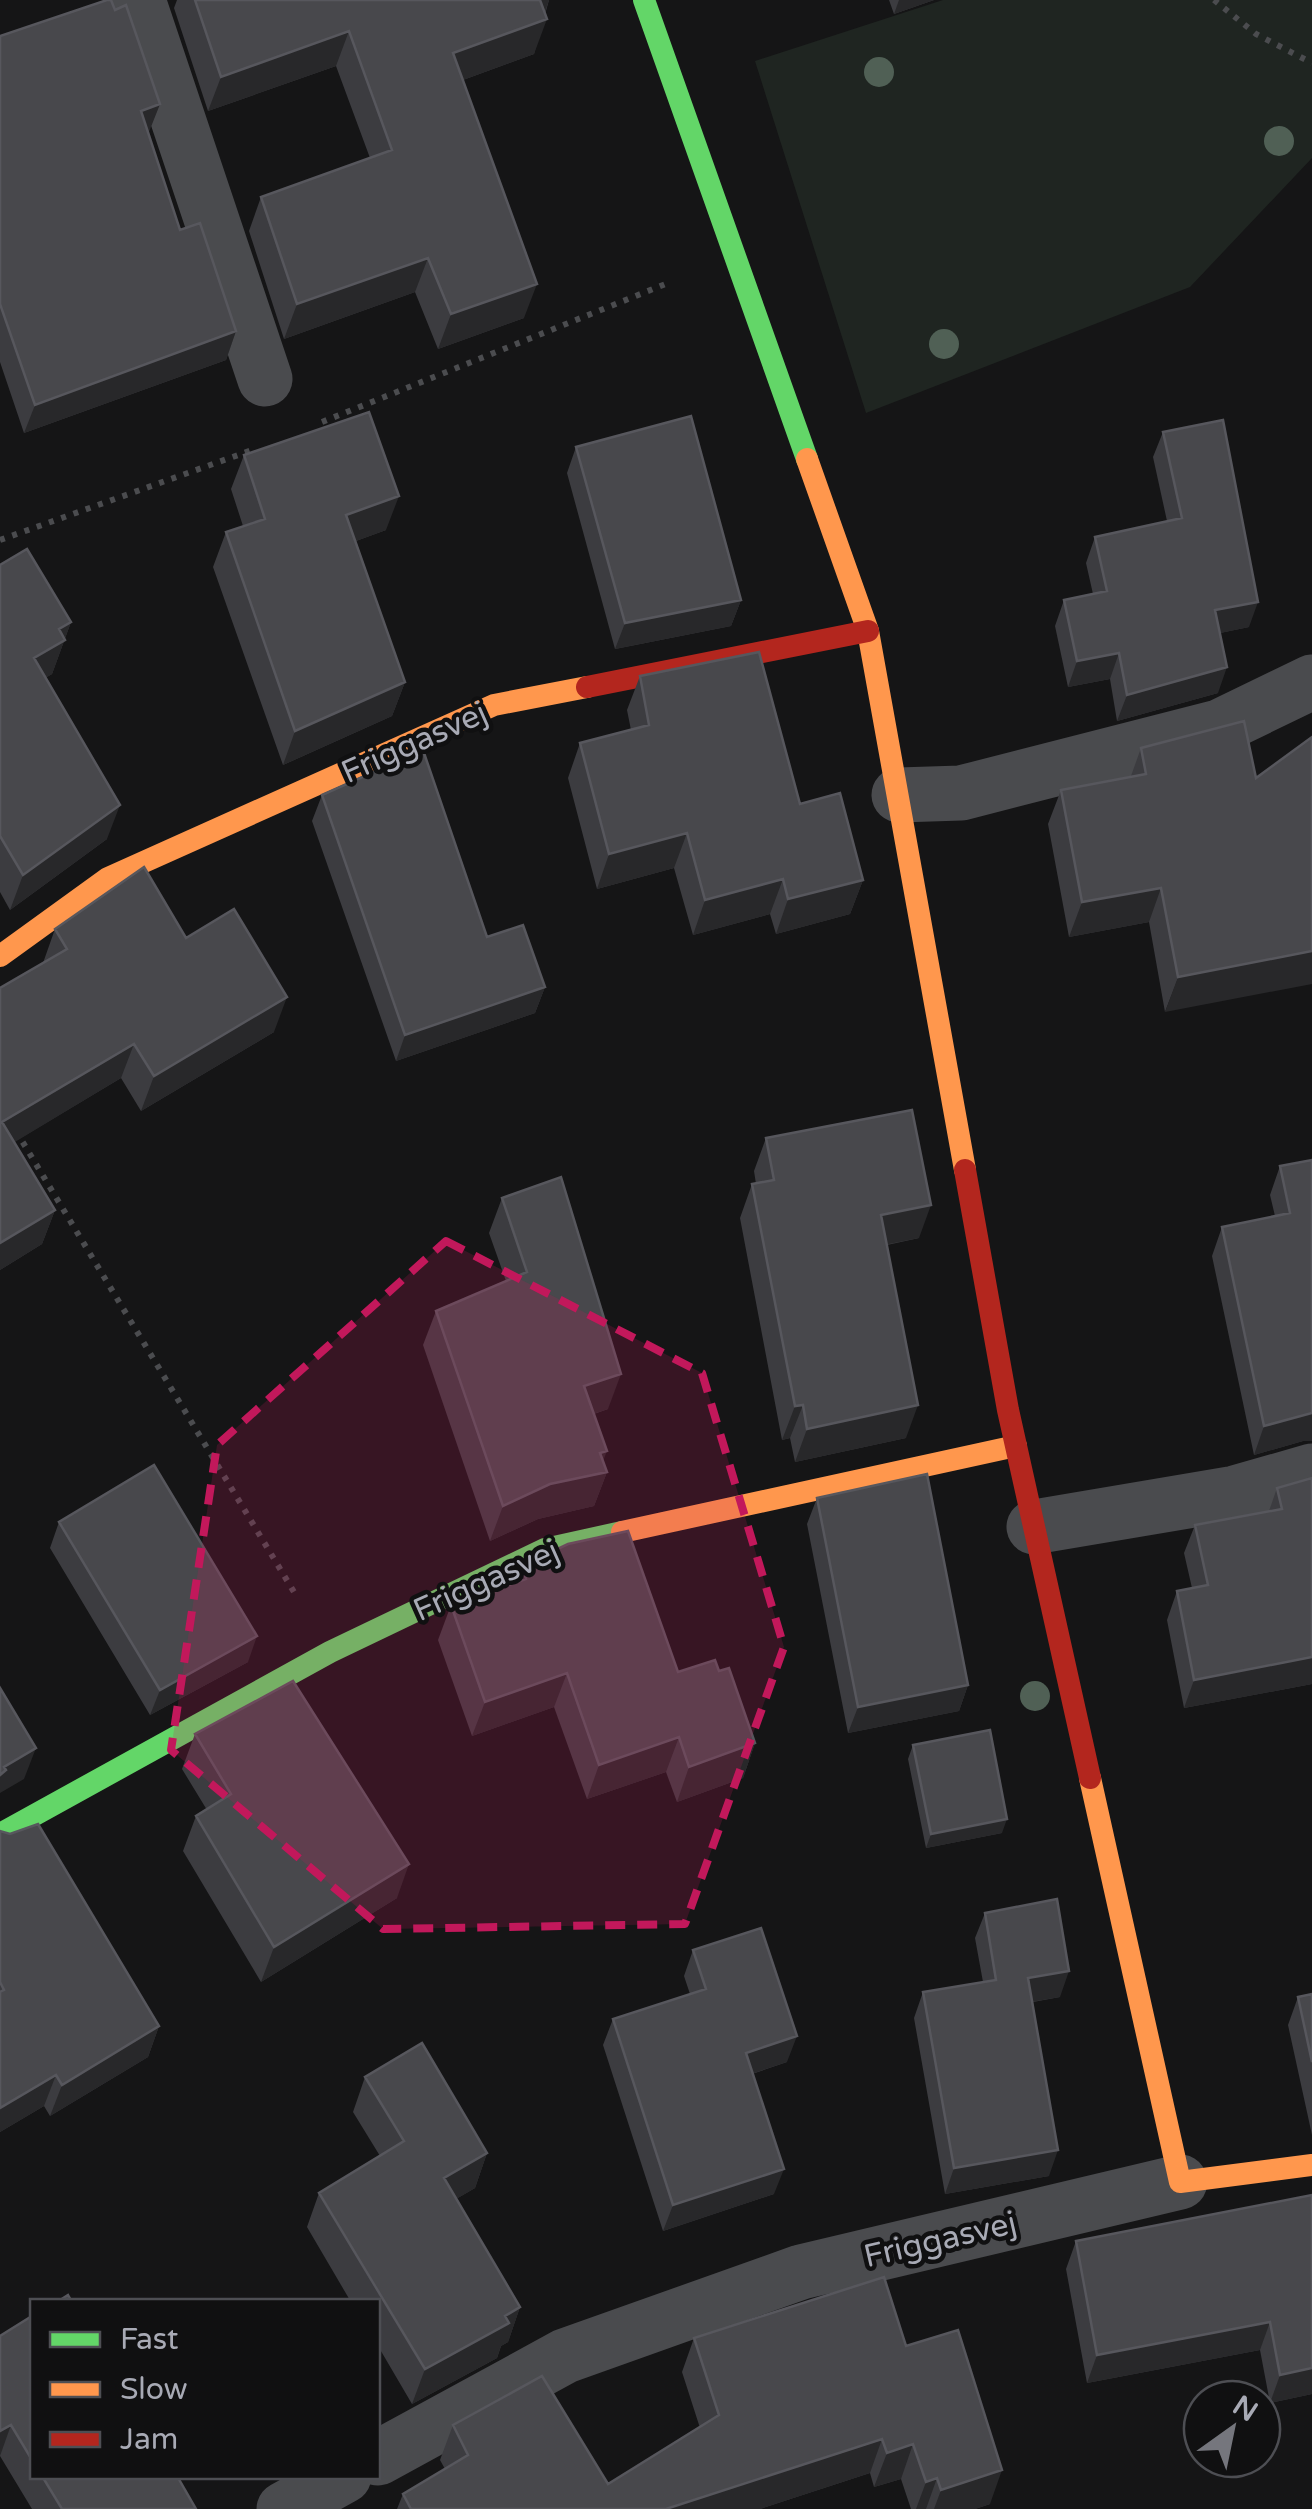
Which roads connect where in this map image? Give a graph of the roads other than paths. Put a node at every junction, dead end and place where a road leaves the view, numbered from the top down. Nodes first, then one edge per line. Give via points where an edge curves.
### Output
1 (138, 0) edge
2 (644, 0) edge
3 (265, 379) dead end
4 (868, 631) junction
5 (1312, 682) edge
6 (899, 795) junction
7 (0, 956) edge
8 (1016, 1446) junction
9 (1312, 1471) edge
10 (1034, 1527) junction
11 (0, 1834) edge
12 (1312, 2165) edge
13 (1180, 2182) junction
14 (380, 2457) edge
15 (339, 2479) edge
16 (284, 2509) edge

1 - 3 street
2 - 4 street
4 - 6 street
4 - 7 street, Friggasvej via 494,705 108,878
5 - 6 street via 1181,737 961,794
6 - 8 street
8 - 10 street
8 - 11 street, Friggasvej via 544,1549 330,1652
9 - 10 street via 1236,1493
10 - 13 street
12 - 13 street, Friggasvej
13 - 14 street, Friggasvej via 801,2272 565,2356
15 - 16 street

